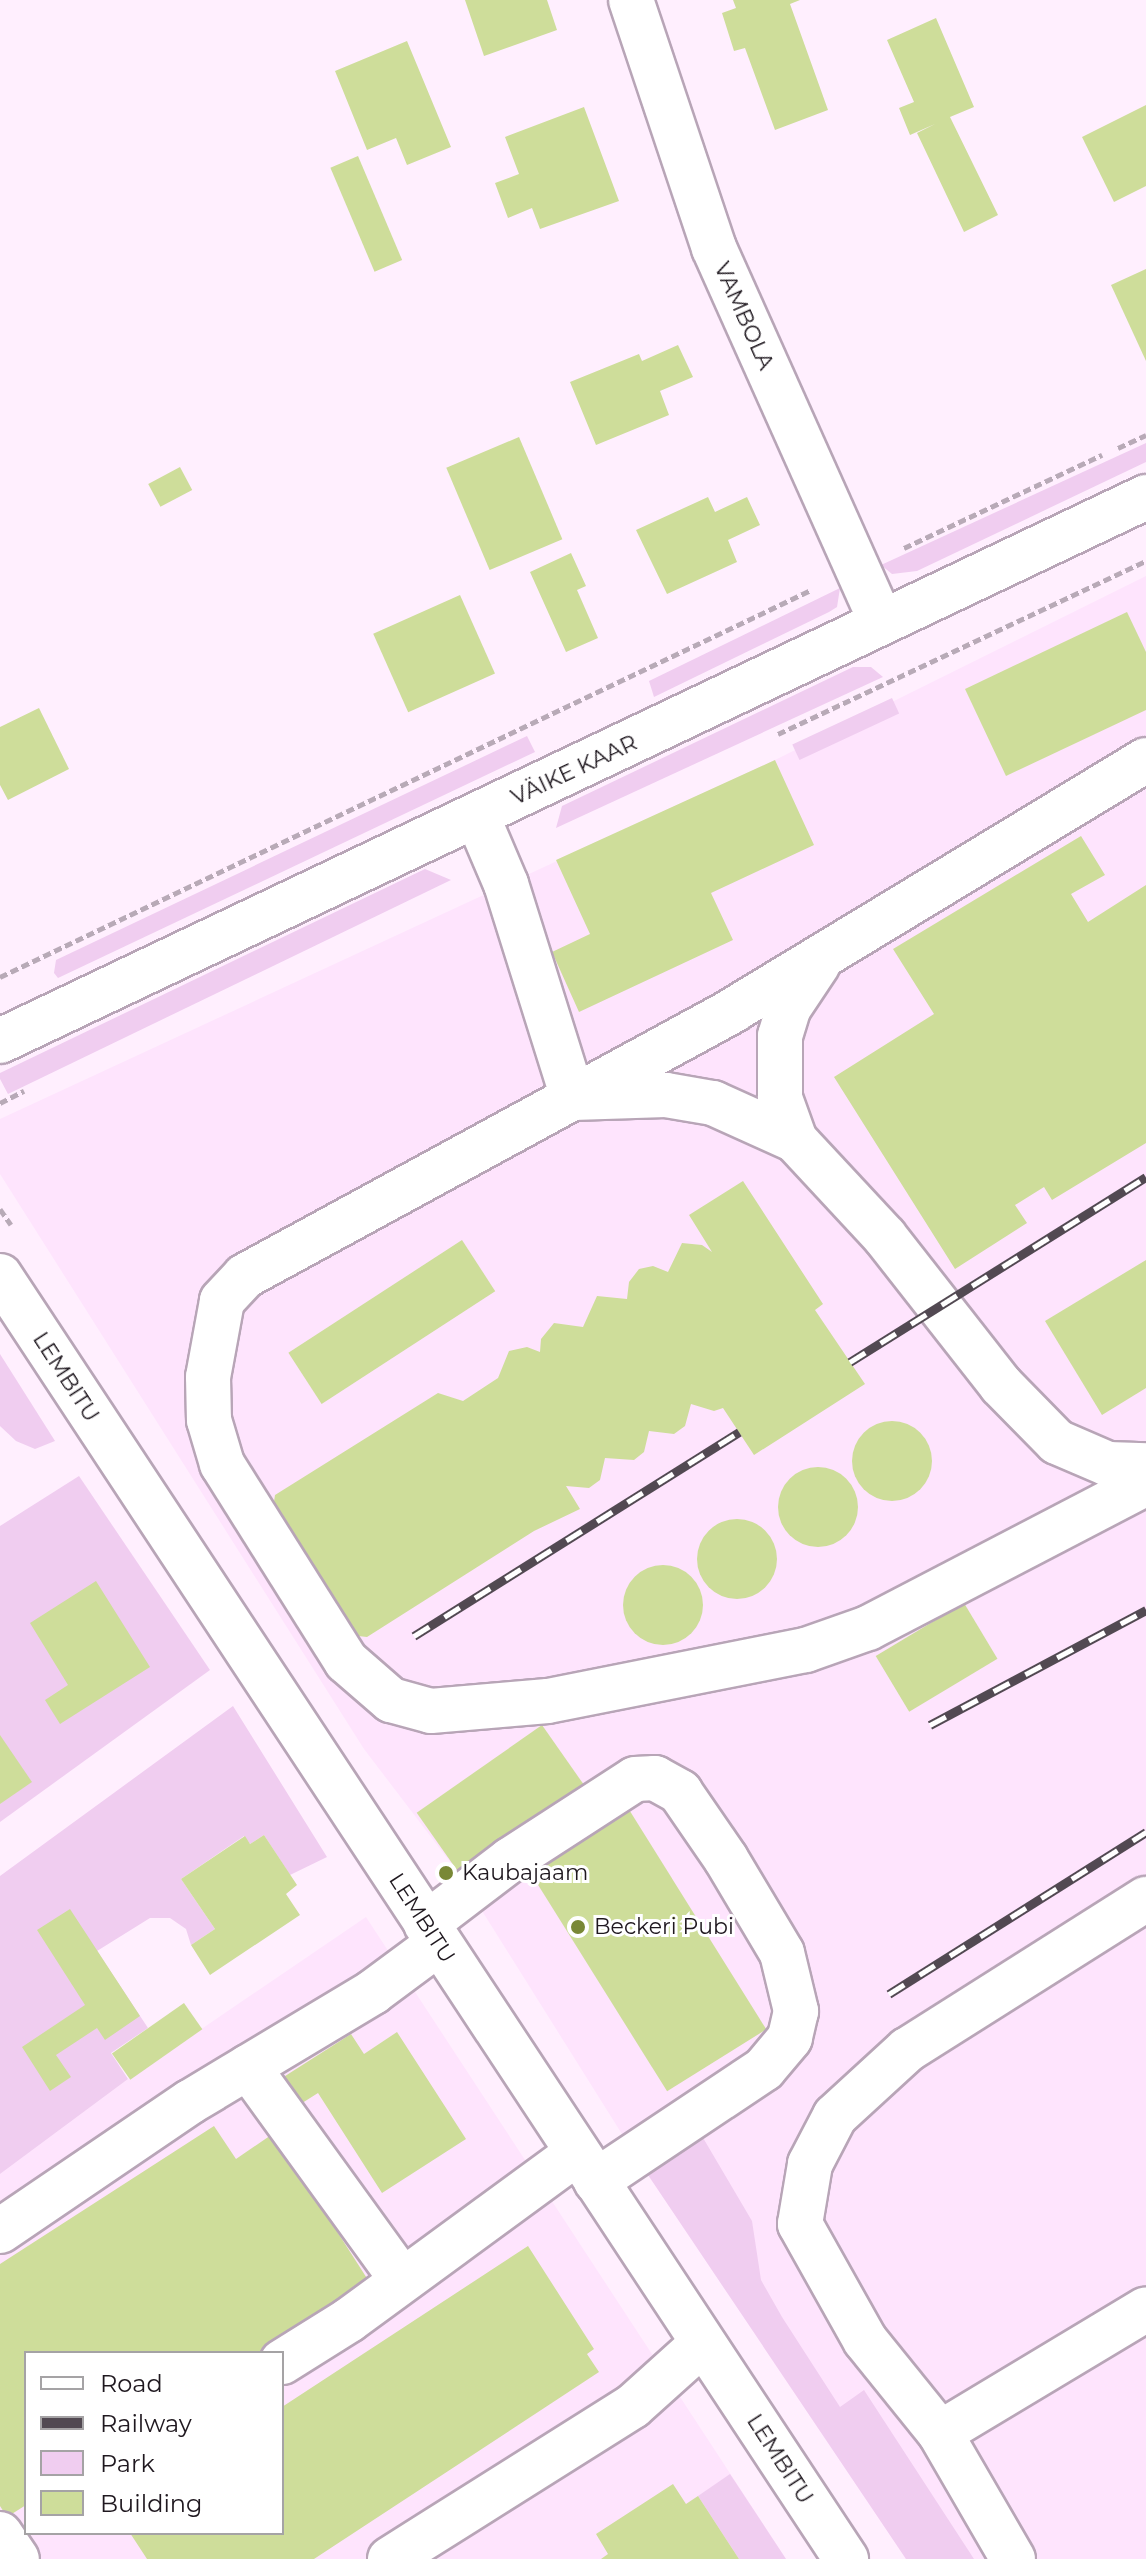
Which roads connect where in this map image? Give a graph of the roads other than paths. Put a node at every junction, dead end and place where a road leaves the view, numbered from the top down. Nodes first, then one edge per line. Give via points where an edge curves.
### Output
1 (631, 0) edge
2 (1146, 497) edge
3 (881, 622) junction
4 (1146, 760) edge
5 (477, 816) junction
6 (828, 953) junction
7 (0, 1041) edge
8 (573, 1098) junction
9 (795, 1140) junction
10 (0, 1276) edge
11 (1146, 1465) edge
12 (1146, 1483) edge
13 (1146, 1899) edge
14 (432, 1933) junction
15 (248, 2067) junction
16 (587, 2167) junction
17 (0, 2231) edge
18 (402, 2280) junction
19 (1146, 2309) edge
20 (703, 2343) junction
21 (284, 2361) edge
22 (940, 2433) junction
23 (390, 2559) edge
24 (846, 2559) edge
25 (1013, 2559) edge

1 - 3 street, VAMBOLA via 714,248
2 - 3 street, VÄIKE KAAR
3 - 5 street, VÄIKE KAAR
4 - 6 street
5 - 7 street, VÄIKE KAAR
5 - 8 street via 506,884
6 - 8 street
6 - 9 street via 808,973 780,1036 780,1098
8 - 9 street via 666,1095 713,1103
8 - 12 street via 305,1240 245,1276 222,1301 208,1377 209,1420 222,1464 346,1661 380,1693 431,1711 474,1711 806,1650 868,1628
9 - 11 street via 885,1237 1001,1385 1057,1442 1108,1464
10 - 14 street, LEMBITU
13 - 22 street via 907,2050 835,2116 810,2164 800,2224 865,2340
14 - 15 street via 373,1992
14 - 16 street, LEMBITU
14 - 16 street via 510,1860 635,1779 655,1778 680,1792 726,1859 782,1953 796,2011 790,2038 764,2069
15 - 17 street via 62,2184
15 - 18 street
16 - 18 street
16 - 20 street, LEMBITU
18 - 21 street
19 - 22 street
20 - 23 street via 633,2406
20 - 24 street, LEMBITU
22 - 25 street

